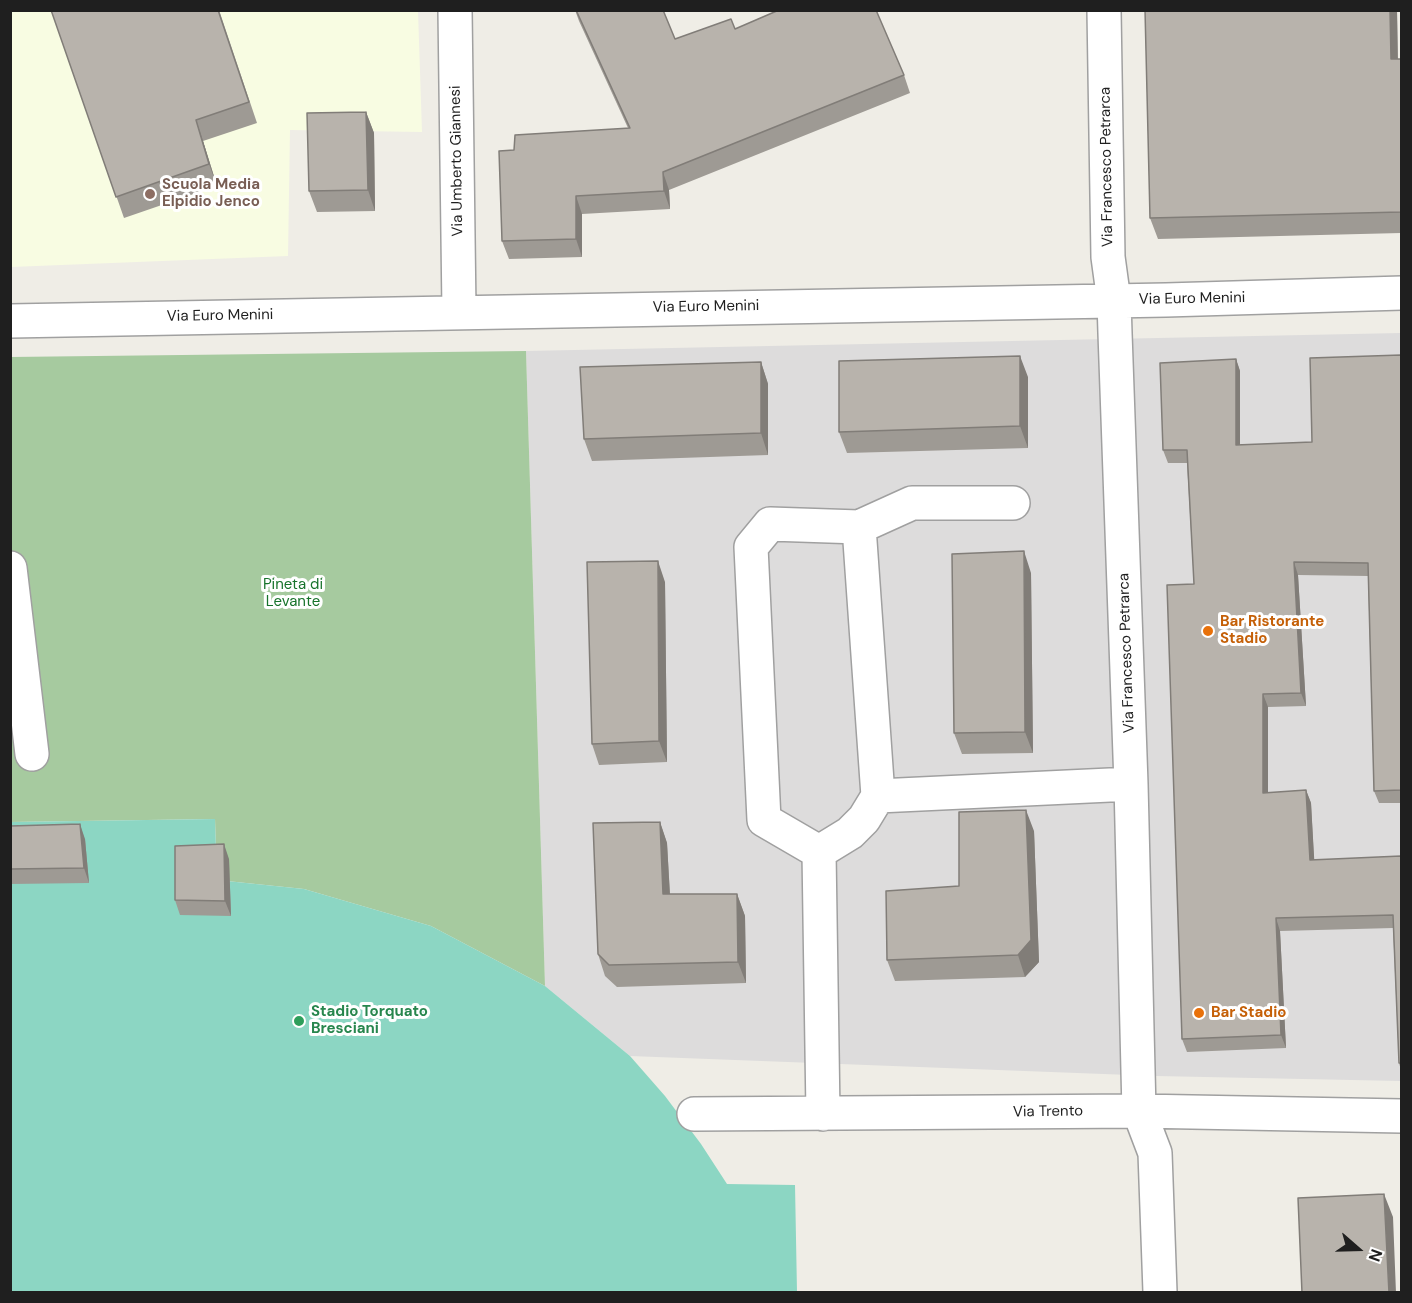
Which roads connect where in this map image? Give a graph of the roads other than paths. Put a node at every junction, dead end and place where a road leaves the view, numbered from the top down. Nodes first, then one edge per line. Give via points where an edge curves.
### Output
1 (455, 10) edge
2 (1104, 10) edge
3 (1401, 293) edge
4 (1114, 301) junction
5 (459, 311) junction
6 (10, 321) edge
7 (1013, 503) dead end
8 (859, 527) junction
9 (10, 568) edge
10 (32, 754) dead end
11 (1131, 784) junction
12 (878, 796) junction
13 (819, 852) junction
14 (1139, 1111) junction
15 (694, 1114) dead end
16 (823, 1114) junction
17 (1401, 1116) edge
18 (1160, 1293) edge

1 - 5 street, Via Umberto Giannesi
2 - 4 street, Via Francesco Petrarca via 1108,257
3 - 4 street, Via Euro Menini
4 - 5 street, Via Euro Menini
4 - 11 street, Via Francesco Petrarca
5 - 6 street, Via Euro Menini
7 - 8 street via 912,503
8 - 12 street
8 - 13 street via 770,524 751,547 764,820
9 - 10 street
11 - 12 street
11 - 14 street, Via Francesco Petrarca
12 - 13 street via 850,833
13 - 16 street
14 - 16 street, Via Trento
14 - 17 street, Via Trento
14 - 18 street, Via Francesco Petrarca via 1155,1153
15 - 16 street, Via Trento

